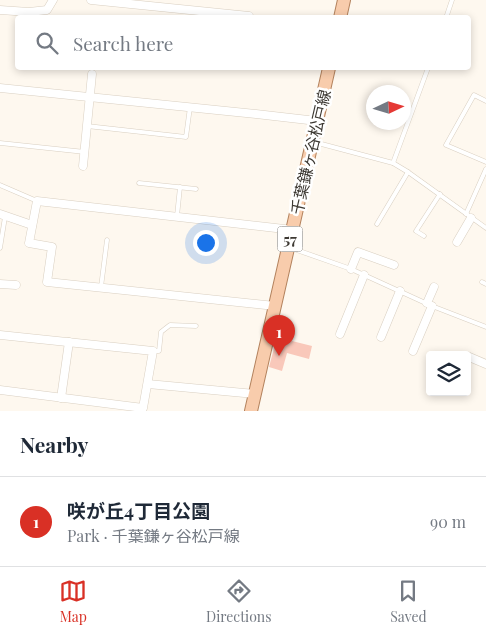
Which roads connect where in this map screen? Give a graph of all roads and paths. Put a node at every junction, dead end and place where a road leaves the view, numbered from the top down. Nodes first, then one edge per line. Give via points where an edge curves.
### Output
1 (53, 0) edge
2 (91, 0) edge
3 (344, 0) edge
4 (452, 0) edge
5 (0, 10) edge
6 (239, 15) edge
7 (341, 15) edge
8 (447, 15) edge
9 (329, 70) edge
10 (427, 70) edge
11 (92, 74) dead end
12 (0, 88) edge
13 (90, 97) junction
14 (486, 101) edge
15 (190, 107) junction
16 (317, 121) junction
17 (87, 126) junction
18 (312, 142) junction
19 (0, 143) edge
20 (85, 152) junction
21 (486, 162) edge
22 (393, 163) junction
23 (84, 166) dead end
24 (486, 169) edge
25 (408, 172) junction
26 (139, 184) dead end
27 (0, 185) edge
28 (180, 187) junction
29 (196, 189) dead end
30 (440, 194) junction
31 (37, 201) junction
32 (3, 215) edge
33 (177, 216) junction
34 (469, 216) junction
35 (32, 224) junction
36 (377, 224) dead end
37 (486, 228) edge
38 (293, 230) junction
39 (424, 236) dead end
40 (1, 240) edge
41 (107, 240) dead end
42 (457, 242) dead end
43 (288, 247) junction
44 (0, 248) edge
45 (394, 265) dead end
46 (351, 268) junction
47 (364, 275) junction
48 (0, 284) edge
49 (16, 285) dead end
50 (434, 287) dead end
51 (101, 288) junction
52 (400, 291) junction
53 (429, 305) junction
54 (275, 306) junction
55 (196, 326) dead end
56 (486, 327) edge
57 (340, 334) dead end
58 (0, 335) edge
59 (381, 337) dead end
60 (69, 342) junction
61 (153, 351) junction
62 (413, 351) dead end
63 (471, 357) edge
64 (486, 364) edge
65 (148, 384) junction
66 (0, 390) edge
67 (255, 394) junction
68 (61, 398) junction
69 (251, 411) edge

1 - 5 street via 47,10
2 - 6 street
3 - 7 main road
4 - 8 lane
9 - 16 main road, 千葉鎌ヶ谷松戸線 / 57
10 - 22 lane
11 - 13 street
12 - 13 street
13 - 15 street
13 - 17 street
14 - 21 lane via 474,95 446,145
15 - 16 street
15 - 17 lane via 186,137
16 - 18 main road, 千葉鎌ヶ谷松戸線 / 57
17 - 20 street
18 - 22 lane
18 - 38 main road, 千葉鎌ヶ谷松戸線 / 57
19 - 20 lane
20 - 23 street
22 - 25 lane
24 - 34 lane
25 - 30 lane
25 - 36 lane
26 - 28 lane
27 - 31 lane
28 - 29 lane
28 - 33 lane
30 - 34 lane
30 - 39 lane via 416,231
31 - 33 street
31 - 35 street
32 - 35 street
32 - 40 lane
33 - 38 street
34 - 37 lane
34 - 42 street
35 - 51 street via 29,244 52,247 48,282
38 - 43 main road, 千葉鎌ヶ谷松戸線 / 57
40 - 44 lane
41 - 51 lane
43 - 46 lane
43 - 54 main road, 千葉鎌ヶ谷松戸線 / 57
45 - 46 street via 358,252
46 - 47 lane
47 - 52 lane
47 - 57 street
48 - 49 street
50 - 53 street
51 - 54 street
52 - 53 lane
52 - 59 street
53 - 56 lane
53 - 62 street
54 - 67 main road, 千葉鎌ヶ谷松戸線 / 57
55 - 61 lane via 170,325 161,332 159,350
58 - 60 street
60 - 61 street
60 - 68 street
61 - 65 street
63 - 64 street
65 - 67 street
65 - 68 street via 143,408
66 - 68 street
67 - 69 main road, 千葉鎌ヶ谷松戸線 / 57

